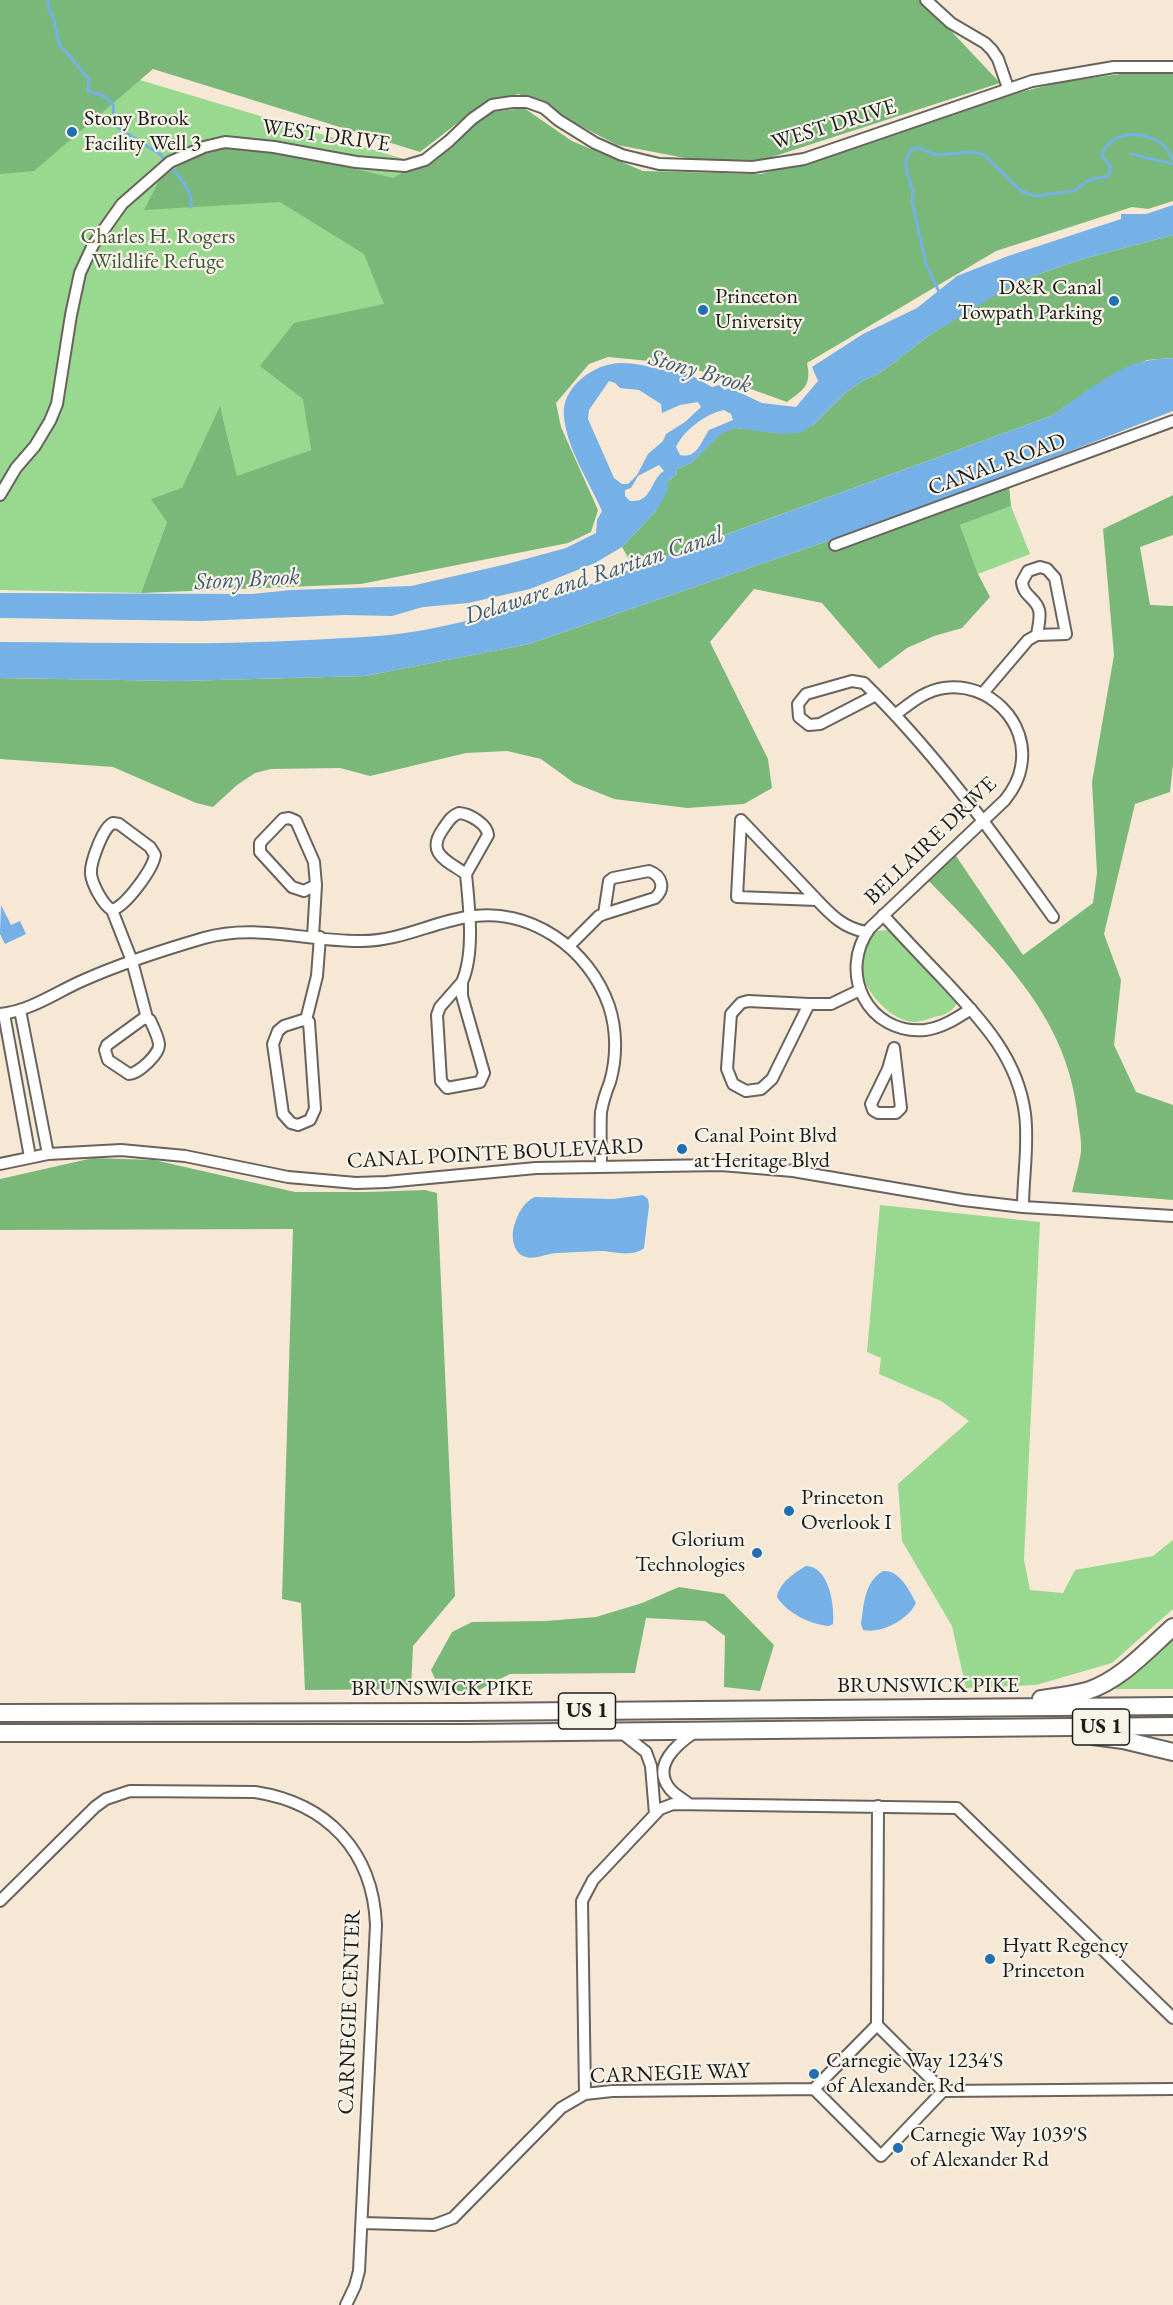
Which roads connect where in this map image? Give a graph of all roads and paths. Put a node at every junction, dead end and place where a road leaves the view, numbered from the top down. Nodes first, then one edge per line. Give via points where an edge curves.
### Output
1 (926, 0) edge
2 (1173, 67) edge
3 (1008, 88) junction
4 (1173, 421) edge
5 (0, 495) edge
6 (835, 545) dead end
7 (1037, 635) junction
8 (983, 693) junction
9 (876, 695) junction
10 (896, 714) junction
11 (984, 821) junction
12 (466, 874) junction
13 (316, 885) junction
14 (817, 900) junction
15 (112, 910) junction
16 (604, 914) junction
17 (883, 915) junction
18 (469, 916) junction
19 (1053, 917) dead end
20 (866, 932) junction
21 (316, 937) junction
22 (569, 946) junction
23 (132, 961) junction
24 (462, 982) junction
25 (860, 990) junction
26 (809, 1004) junction
27 (971, 1009) junction
28 (20, 1010) junction
29 (2, 1014) edge
30 (147, 1018) junction
31 (306, 1020) junction
32 (900, 1028) junction
33 (894, 1048) junction
34 (48, 1154) junction
35 (30, 1157) junction
36 (0, 1164) edge
37 (602, 1167) junction
38 (1023, 1206) junction
39 (1173, 1216) edge
40 (1173, 1627) edge
41 (1173, 1706) edge
42 (969, 1708) junction
43 (0, 1713) edge
44 (1173, 1726) edge
45 (1029, 1728) junction
46 (699, 1730) junction
47 (620, 1731) junction
48 (0, 1733) edge
49 (1173, 1752) edge
50 (689, 1804) junction
51 (878, 1806) junction
52 (655, 1814) junction
53 (0, 1901) edge
54 (1173, 2018) edge
55 (877, 2025) junction
56 (814, 2089) junction
57 (1173, 2089) edge
58 (942, 2091) junction
59 (585, 2094) junction
60 (362, 2223) junction
61 (346, 2305) edge

1 - 3 street via 951,23 992,50
2 - 3 street, WEST DRIVE via 1110,68 1056,75
3 - 5 street, WEST DRIVE via 804,159 753,167 658,164 622,155 595,143 544,108 527,102 492,105 425,160 405,166 225,142 204,147 168,164 122,204 93,245 80,273 57,404 35,446
4 - 6 street, CANAL ROAD
7 - 7 street via 1066,634 1055,578 1040,567 1028,571 1022,582 1025,594 1040,613
7 - 8 street via 1028,640
8 - 10 street, BELLAIRE DRIVE via 958,687 932,691
8 - 11 street, BELLAIRE DRIVE via 1011,717 1022,752 1014,789
9 - 9 street via 864,683 852,681 806,694 797,710 803,722 815,726
9 - 10 street
10 - 11 street
11 - 17 street, BELLAIRE DRIVE
11 - 19 street
12 - 12 street via 488,830 459,813 451,817 435,845 440,855
12 - 18 street
13 - 13 street via 314,862 296,821 283,819 260,843 260,852 292,887 304,891
13 - 21 street
14 - 14 street via 764,844 741,820 737,897
14 - 20 street via 845,926
15 - 15 street via 137,887 155,859 150,847 113,823 105,829 91,874
15 - 23 street
16 - 16 street via 655,898 662,889 659,877 649,872 613,878 607,886
16 - 22 street
17 - 20 street, BELLAIRE DRIVE
17 - 27 street
18 - 21 street via 385,939
18 - 22 street via 492,915 525,922
18 - 24 street
20 - 25 street, BELLAIRE DRIVE via 857,957
21 - 23 street via 239,931
21 - 31 street via 317,976
22 - 37 street via 602,988 613,1024 614,1063 601,1113
23 - 28 street
23 - 30 street
24 - 24 street via 440,1007 436,1023 441,1082 451,1088 480,1082 484,1073 462,996
25 - 26 street via 831,1004
25 - 32 street, BELLAIRE DRIVE via 873,1010
26 - 26 street via 748,1001 735,1008 731,1014 727,1069 733,1084 753,1091 768,1085
27 - 32 street via 938,1027
27 - 38 street via 1002,1049 1021,1094 1026,1135
28 - 29 street
28 - 34 street
29 - 35 street
30 - 30 street via 105,1050 108,1060 129,1074 137,1072 158,1050
31 - 31 street via 284,1026 273,1044 283,1114 298,1125 310,1120 315,1109
32 - 33 street
33 - 33 street via 871,1104 878,1113 896,1113 901,1108
34 - 35 street, CANAL POINTE BOULEVARD
34 - 37 street, CANAL POINTE BOULEVARD via 99,1150 153,1152 288,1177 356,1183 536,1168
35 - 36 street, CANAL POINTE BOULEVARD
37 - 38 street, CANAL POINTE BOULEVARD via 757,1167
38 - 39 street, CANAL POINTE BOULEVARD
40 - 42 highway via 1124,1671 1097,1687 1070,1695
41 - 42 highway, BRUNSWICK PIKE / US 1
42 - 43 highway, BRUNSWICK PIKE / US 1
44 - 45 highway, BRUNSWICK PIKE / US 1
45 - 46 highway, BRUNSWICK PIKE / US 1
45 - 49 highway via 1123,1740
46 - 47 highway, BRUNSWICK PIKE / US 1
46 - 50 street via 670,1752 664,1765 664,1779
47 - 48 highway, BRUNSWICK PIKE / US 1
47 - 52 street via 646,1752
50 - 51 street
50 - 52 street via 666,1805
51 - 54 street via 949,1806 963,1812
51 - 55 street
52 - 59 street via 593,1880 582,1901
53 - 60 street, CARNEGIE CENTER via 95,1807 124,1792 255,1792 295,1802 326,1820 360,1860 375,1913
55 - 56 street
55 - 58 street
56 - 58 street via 881,2156
56 - 59 street, CARNEGIE WAY
57 - 58 street
59 - 60 street, CARNEGIE WAY via 561,2108 453,2218 434,2225
60 - 61 street, CARNEGIE CENTER via 359,2271

